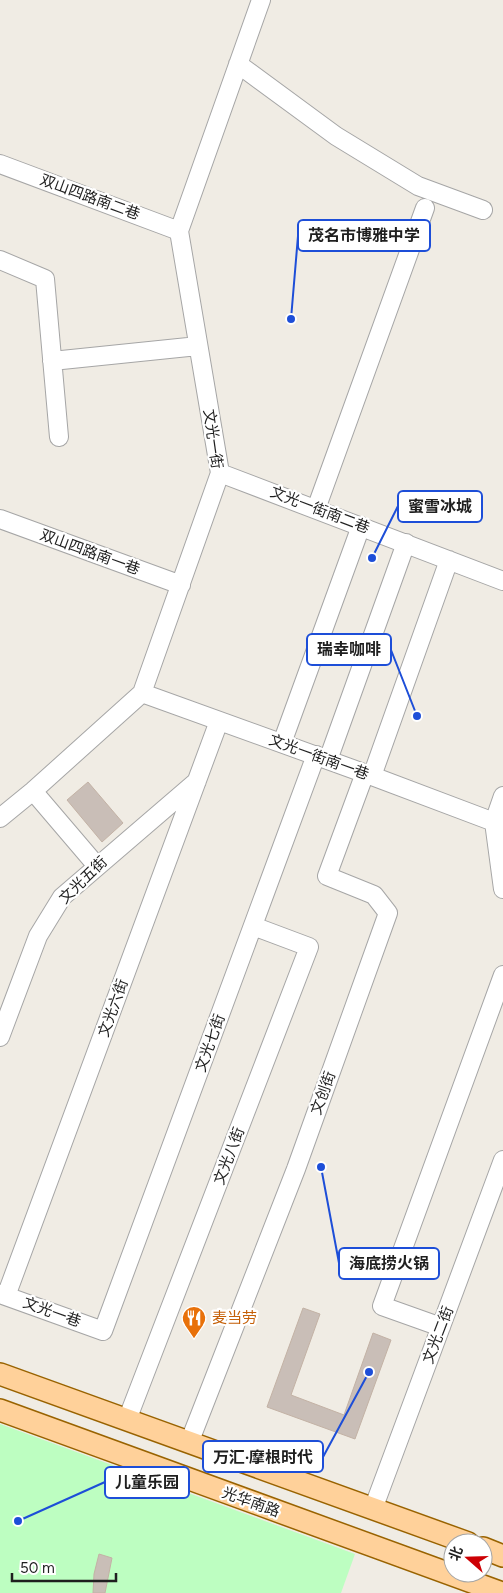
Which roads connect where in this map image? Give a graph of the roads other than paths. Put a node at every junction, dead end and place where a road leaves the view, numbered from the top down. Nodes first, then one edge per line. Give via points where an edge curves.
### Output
1 (261, 0) edge
2 (238, 64) junction
3 (0, 164) edge
4 (426, 208) dead end
5 (483, 210) dead end
6 (179, 231) junction
7 (0, 260) edge
8 (198, 346) junction
9 (52, 361) junction
10 (59, 437) dead end
11 (220, 473) junction
12 (316, 509) junction
13 (0, 519) edge
14 (361, 526) junction
15 (406, 543) junction
16 (449, 560) junction
17 (503, 581) edge
18 (181, 585) junction
19 (142, 694) junction
20 (219, 721) junction
21 (282, 743) junction
22 (322, 758) junction
23 (368, 774) junction
24 (197, 780) junction
25 (33, 790) junction
26 (503, 796) edge
27 (0, 818) edge
28 (494, 822) junction
29 (96, 866) junction
30 (503, 889) edge
31 (253, 926) junction
32 (503, 975) edge
33 (0, 1037) edge
34 (503, 1160) edge
35 (3, 1295) edge
36 (441, 1327) junction
37 (103, 1331) joint
38 (0, 1374) edge
39 (0, 1410) edge
40 (127, 1420) junction
41 (189, 1442) junction
42 (373, 1509) junction
43 (443, 1534) edge
44 (502, 1593) edge

1 - 2 street, 文光一街
2 - 5 street via 336,136 418,186
2 - 6 street, 文光一街
3 - 6 street, 双山四路南二巷
4 - 12 street
6 - 8 street, 文光一街
7 - 9 street via 45,278
8 - 9 street
8 - 11 street, 文光一街
9 - 10 street
11 - 12 street, 文光一街南二巷
11 - 18 street, 文光一街
12 - 14 street, 文光一街南二巷
13 - 18 street, 双山四路南一巷
14 - 15 street, 文光一街南二巷
14 - 21 street
15 - 16 street, 文光一街南二巷
15 - 22 street, 文光七街
16 - 17 street, 文光一街南二巷
16 - 23 street
18 - 19 street, 文光一街
19 - 20 street, 文光一街南一巷
19 - 25 street, 文光一街
20 - 21 street, 文光一街南一巷
20 - 24 street, 文光六街
21 - 22 street, 文光一街南一巷
22 - 23 street, 文光一街南一巷
22 - 31 street, 文光七街
23 - 28 street, 文光一街南一巷
23 - 41 street, 文创街 via 327,876 374,895 388,913 296,1169
24 - 29 street, 文光五街
24 - 35 street, 文光六街
25 - 27 street, 文光一街
25 - 29 street
26 - 28 street
28 - 30 street
29 - 33 street, 文光五街 via 62,897 38,936
31 - 37 street, 文光七街
31 - 40 street, 文光八街 via 309,947
32 - 36 street via 382,1306
34 - 36 street, 文光二街
35 - 37 street, 文光一巷
36 - 42 street, 文光二街
38 - 40 main road
39 - 44 main road, 光华南路
40 - 41 main road
41 - 42 main road
42 - 43 main road

